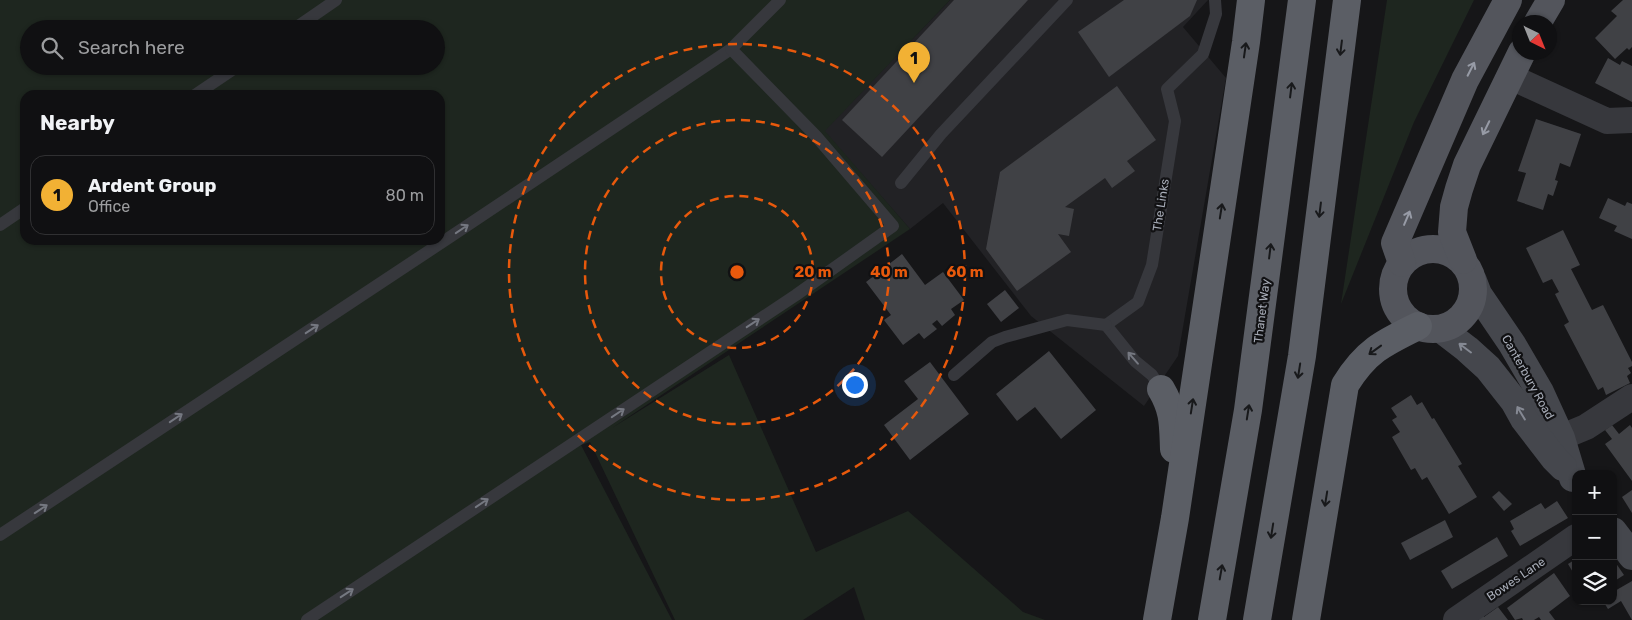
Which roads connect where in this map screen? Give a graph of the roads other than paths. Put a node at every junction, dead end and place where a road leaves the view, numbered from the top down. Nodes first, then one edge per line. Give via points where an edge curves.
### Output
1 (336, 0) edge
2 (780, 0) edge
3 (1067, 0) edge
4 (1215, 0) edge
5 (1251, 0) edge
6 (1302, 0) edge
7 (1347, 0) edge
8 (1508, 0) edge
9 (1551, 0) edge
10 (1542, 15) edge
11 (307, 20) edge
12 (731, 49) junction
13 (1518, 60) edge
14 (225, 75) edge
15 (1511, 77) junction
16 (202, 90) edge
17 (1632, 120) edge
18 (901, 183) dead end
19 (20, 211) edge
20 (0, 225) edge
21 (445, 240) edge
22 (438, 245) edge
23 (1402, 263) junction
24 (1468, 270) junction
25 (1106, 325) junction
26 (1429, 328) junction
27 (954, 375) dead end
28 (1161, 389) joint
29 (1632, 397) edge
30 (1553, 441) junction
31 (1572, 474) edge
32 (1175, 518) junction
33 (0, 535) edge
34 (1617, 536) edge
35 (1572, 540) edge
36 (1632, 556) edge
37 (307, 620) edge
38 (1157, 620) edge
39 (1212, 620) edge
40 (1257, 620) edge
41 (1306, 620) edge
42 (1456, 620) edge

1 - 11 lane
2 - 12 lane
3 - 18 lane via 941,134
4 - 25 lane, The Links via 1216,14 1203,54 1168,89 1175,121 1152,265 1138,302
32 -> 5 highway
39 -> 6 highway, Thanet Way via 1251,391
7 -> 40 highway via 1302,356
23 -> 8 main road via 1395,243 1465,80
9 - 10 main road
21 -> 12 lane
37 -> 12 lane via 796,295 893,226 816,136
13 - 15 main road
14 - 16 lane
15 - 17 street via 1607,122
15 -> 24 main road via 1468,165 1454,208 1452,232
19 - 20 lane
33 -> 22 lane
23 - 24 main road via 1424,249 1438,248 1451,252
23 - 26 main road via 1394,280 1394,299 1407,320
24 - 26 main road via 1474,290 1467,311 1456,322
24 - 30 main road, Canterbury Road via 1478,294 1540,392
25 - 27 lane via 1067,320 1005,337 992,342
28 -> 25 lane
30 -> 26 main road, Canterbury Road via 1524,419 1488,368 1467,349
26 -> 41 highway via 1392,339 1374,350 1345,385
28 - 32 highway via 1173,420
29 - 30 street via 1586,427
30 - 31 main road, Canterbury Road
32 - 38 highway
34 - 36 main road
35 - 42 street, Bowes Lane

